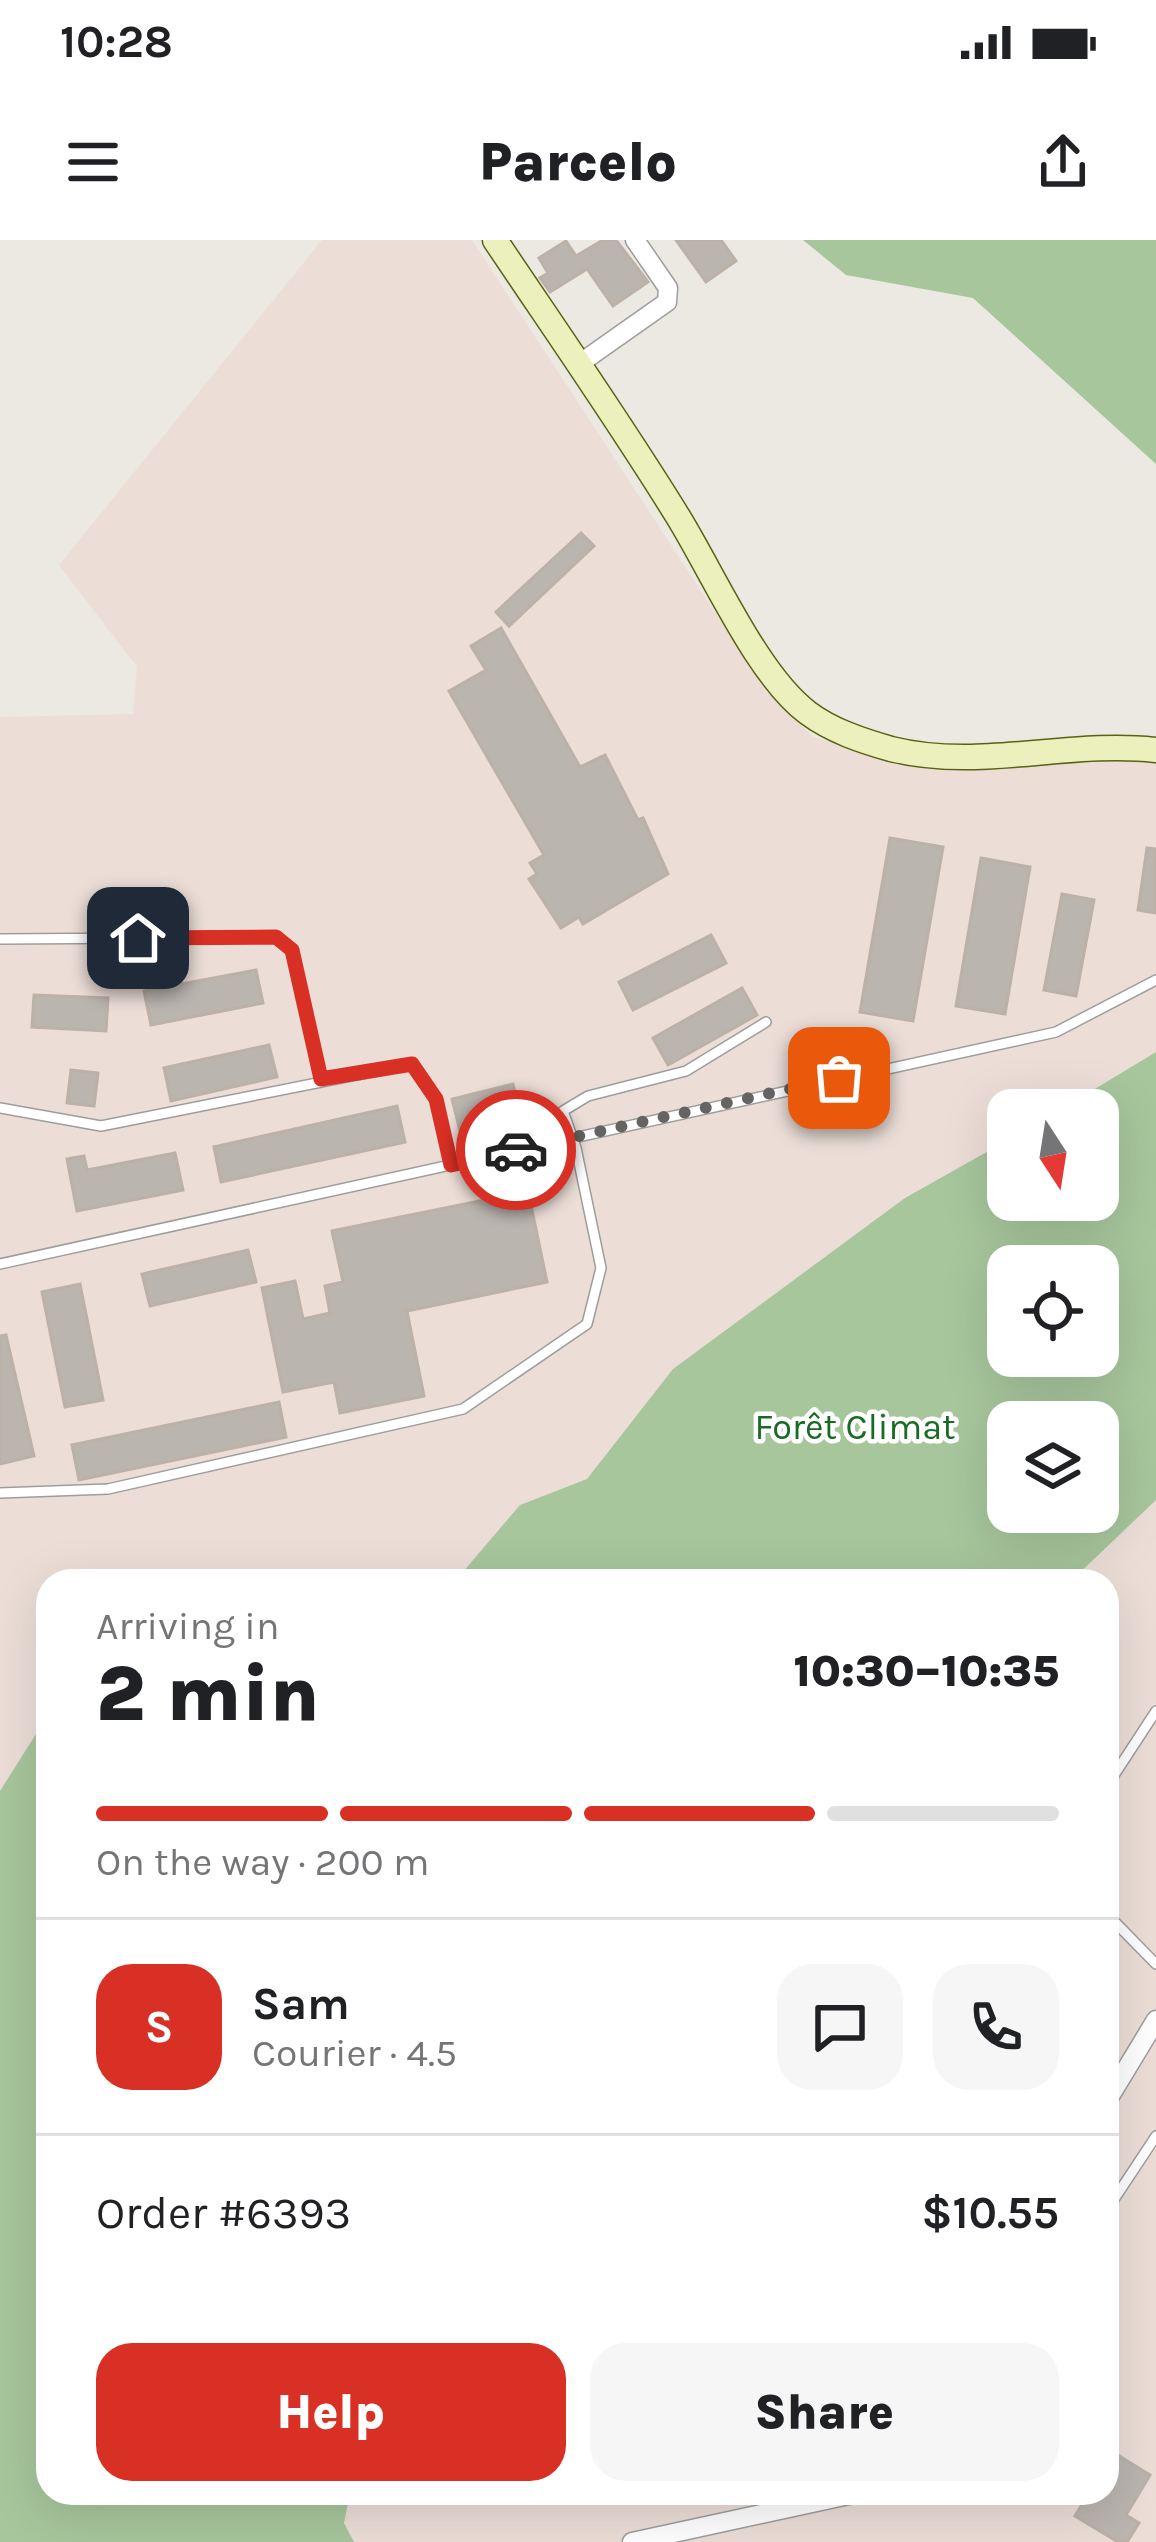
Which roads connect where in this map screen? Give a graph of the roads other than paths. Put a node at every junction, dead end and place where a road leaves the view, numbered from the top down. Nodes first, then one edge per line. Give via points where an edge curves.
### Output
1 (494, 240) edge
2 (635, 240) edge
3 (579, 364) junction
4 (1156, 750) edge
5 (0, 939) edge
6 (1156, 980) edge
7 (766, 1022) dead end
8 (321, 1079) junction
9 (0, 1108) edge
10 (572, 1138) junction
11 (451, 1165) junction
12 (0, 1264) edge
13 (0, 1493) edge
14 (1156, 1712) edge
15 (1119, 1768) edge
16 (1119, 1926) edge
17 (1156, 1964) edge
18 (1156, 2020) edge
19 (1119, 2081) edge
20 (1156, 2136) edge
21 (1119, 2192) edge
22 (803, 2505) edge
23 (632, 2542) edge

1 - 3 main road
2 - 3 street via 668,288 667,302
3 - 4 main road via 773,676 807,712 851,737 946,756
5 - 8 lane via 276,937 292,950
6 - 10 lane via 1056,1032
7 - 10 lane via 686,1071 588,1096 562,1111
8 - 9 lane via 101,1126
8 - 11 lane via 412,1064 436,1099
10 - 11 lane
10 - 13 lane via 601,1268 587,1324 463,1408 107,1489
11 - 12 lane
14 - 15 lane
16 - 17 lane
18 - 19 street
20 - 21 lane
22 - 23 street

